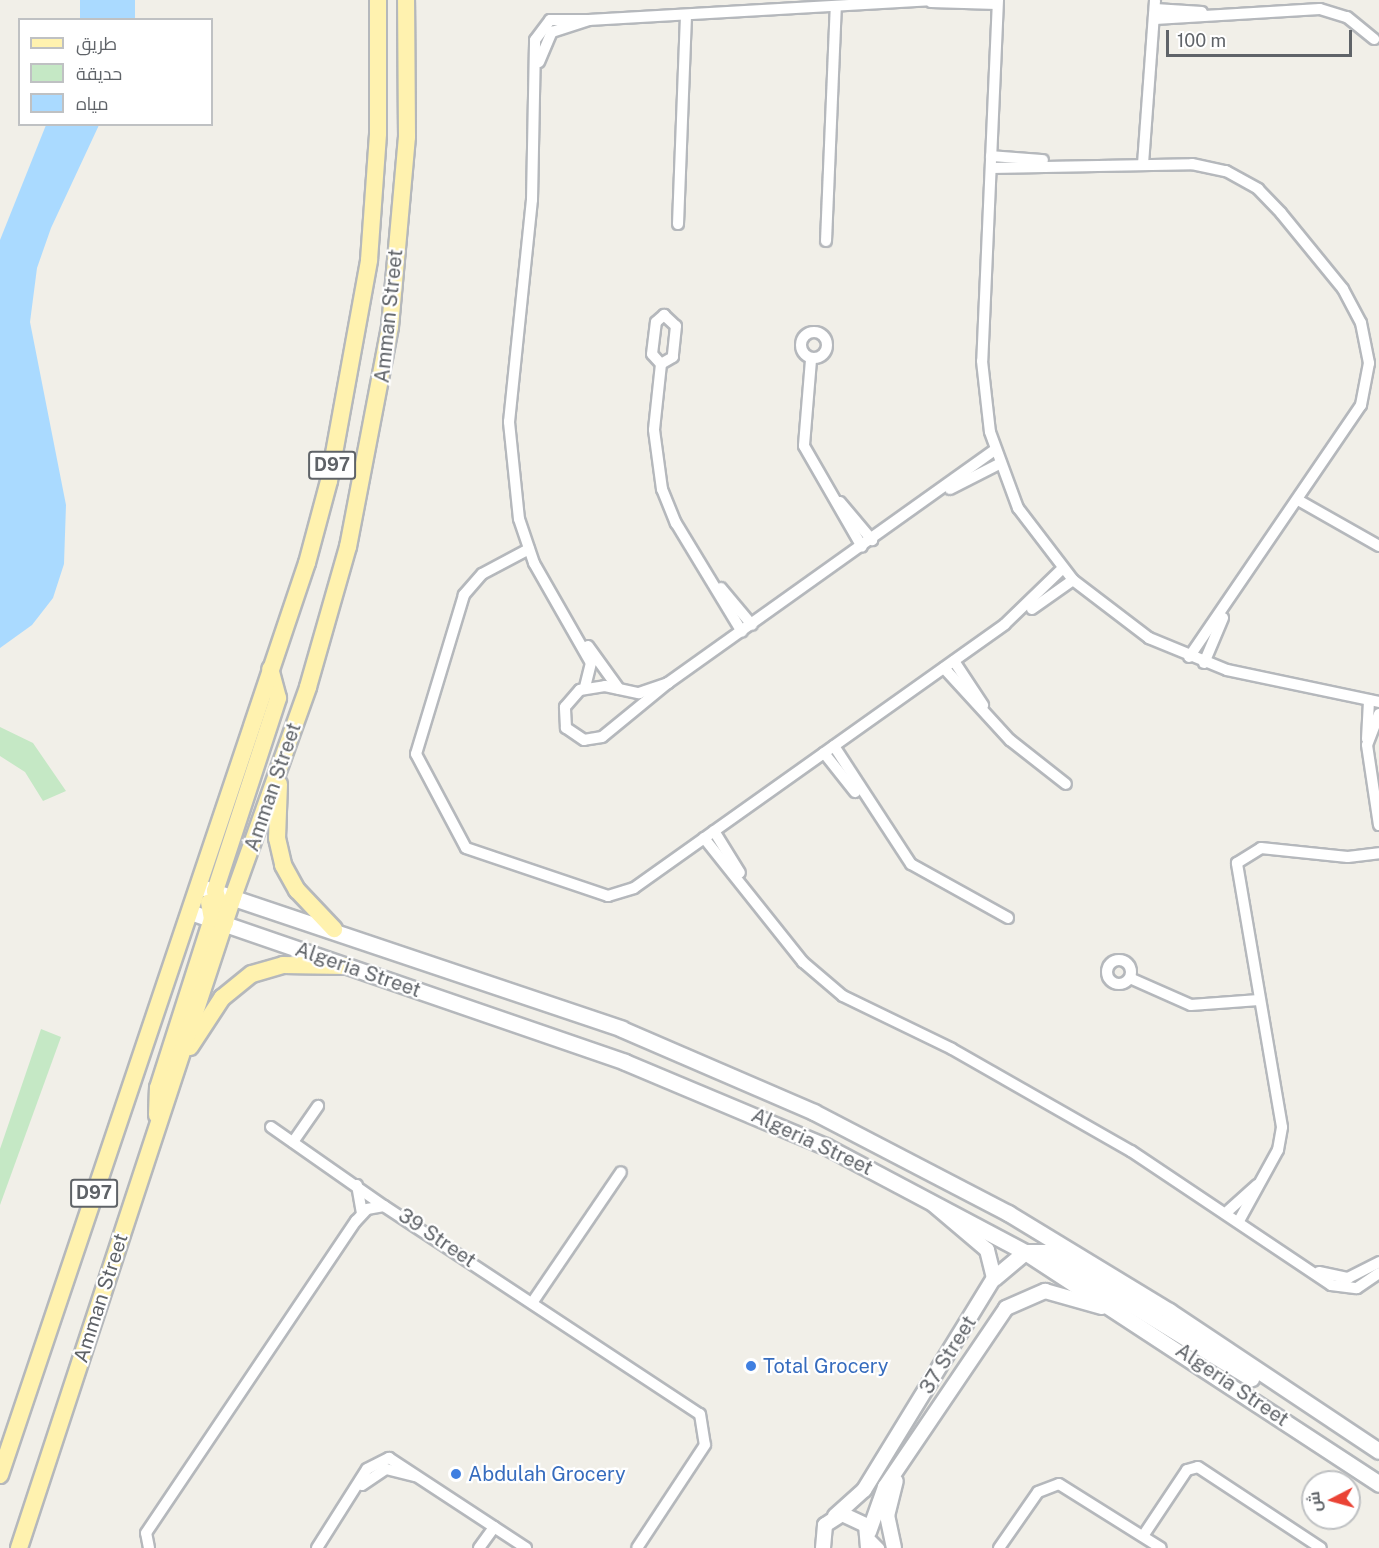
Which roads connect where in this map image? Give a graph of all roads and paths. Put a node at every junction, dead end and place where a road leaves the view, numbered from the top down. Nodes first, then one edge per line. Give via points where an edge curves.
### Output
1 (378, 0) edge
2 (406, 0) edge
3 (934, 1) edge
4 (998, 2) edge
5 (836, 7) junction
6 (1155, 9) edge
7 (686, 15) junction
8 (1374, 39) dead end
9 (991, 156) junction
10 (1064, 163) junction
11 (1143, 164) junction
12 (991, 168) junction
13 (678, 224) dead end
14 (826, 241) dead end
15 (811, 360) dead end
16 (661, 364) dead end
17 (995, 450) junction
18 (999, 464) junction
19 (825, 486) junction
20 (936, 495) junction
21 (1298, 500) junction
22 (872, 540) junction
23 (1379, 546) edge
24 (862, 547) junction
25 (529, 549) junction
26 (1062, 569) junction
27 (705, 570) junction
28 (1073, 580) junction
29 (1231, 598) junction
30 (1005, 624) junction
31 (752, 625) junction
32 (742, 632) junction
33 (582, 643) junction
34 (1189, 657) junction
35 (954, 661) junction
36 (1204, 663) junction
37 (944, 668) junction
38 (270, 669) junction
39 (668, 682) junction
40 (585, 687) junction
41 (619, 689) junction
42 (1374, 701) edge
43 (1379, 714) edge
44 (994, 723) junction
45 (1367, 739) junction
46 (834, 746) junction
47 (824, 753) junction
48 (280, 767) junction
49 (1066, 784) dead end
50 (872, 810) junction
51 (1379, 825) edge
52 (714, 831) junction
53 (704, 838) junction
54 (1379, 853) edge
55 (197, 890) junction
56 (215, 891) junction
57 (751, 894) junction
58 (233, 897) junction
59 (190, 912) junction
60 (1008, 918) dead end
61 (219, 921) junction
62 (334, 929) junction
63 (346, 966) junction
64 (1132, 980) dead end
65 (1259, 1000) junction
66 (178, 1065) junction
67 (318, 1106) dead end
68 (159, 1125) junction
69 (272, 1127) dead end
70 (293, 1142) junction
71 (621, 1172) dead end
72 (357, 1185) junction
73 (1257, 1185) junction
74 (928, 1198) junction
75 (384, 1206) junction
76 (1228, 1211) junction
77 (362, 1213) junction
78 (1240, 1219) junction
79 (1025, 1252) junction
80 (1379, 1262) edge
81 (1311, 1268) junction
82 (1379, 1272) edge
83 (994, 1278) junction
84 (532, 1303) junction
85 (1128, 1316) junction
86 (1335, 1422) junction
87 (1378, 1450) edge
88 (905, 1457) junction
89 (0, 1475) edge
90 (1379, 1484) edge
91 (835, 1516) junction
92 (494, 1527) junction
93 (1143, 1536) junction
94 (871, 1542) edge
95 (19, 1548) edge
96 (149, 1548) edge
97 (316, 1548) edge
98 (479, 1548) edge
99 (526, 1548) edge
100 (637, 1548) edge
101 (823, 1548) edge
102 (894, 1548) edge
103 (999, 1548) edge
104 (1161, 1548) edge
105 (1321, 1548) edge

1 - 38 main road, Amman Street / D97 via 376,168 358,341 307,563
2 - 48 main road, Amman Street / D97 via 405,165 378,405 331,610
3 - 4 street
3 - 5 street
4 - 9 street
5 - 7 street
5 - 14 street
6 - 8 street via 1329,10
6 - 11 street
7 - 13 street
7 - 25 street via 589,20 552,32 537,68 530,226 509,422 513,489
9 - 10 street
9 - 12 street
10 - 11 street
10 - 12 street
11 - 21 street via 1205,165 1247,182 1281,213 1355,310 1368,353 1365,394
12 - 17 street via 981,328 983,387
15 - 19 street via 802,439
16 - 27 street via 654,430 658,471 676,523
17 - 18 street
17 - 20 street
18 - 20 street
18 - 26 street via 1028,525
19 - 22 street
19 - 24 street
20 - 22 street
21 - 23 street
21 - 29 street
22 - 24 street
24 - 31 street
25 - 33 street
25 - 53 street via 482,574 464,595 417,739 418,761 456,835 472,852 608,896 634,888
26 - 28 street
26 - 30 street
27 - 31 street
27 - 32 street
28 - 30 street
28 - 34 street via 1129,625
29 - 34 street
29 - 36 street
30 - 35 street
31 - 32 street
32 - 39 street
33 - 40 street via 592,670
33 - 41 street
34 - 36 street
35 - 37 street
35 - 44 street
36 - 42 street
37 - 44 street
37 - 46 street
38 - 55 main road, Amman Street / D97
38 - 56 main road via 278,698
39 - 40 street via 602,737 584,740 569,732 564,713 571,697
39 - 41 street via 645,692
40 - 41 street
42 - 45 street
43 - 45 street
44 - 49 street
45 - 51 street
46 - 47 street
46 - 50 street
47 - 50 street
47 - 52 street
48 - 58 main road, Amman Street / D97
48 - 62 main road via 277,838 283,865 297,890
50 - 60 street via 918,869
52 - 53 street
52 - 57 street
53 - 57 street
54 - 65 street via 1348,857 1261,848 1240,858 1235,873
55 - 56 main road, Algeria Street
55 - 59 main road, Amman Street / D97
55 - 61 main road
56 - 58 main road, Algeria Street
56 - 61 main road
57 - 76 street via 803,962 843,996 1020,1086
58 - 61 main road, Amman Street / D97
58 - 62 main road, Algeria Street
59 - 61 main road, Algeria Street
59 - 89 main road, Amman Street / D97
61 - 63 main road, Algeria Street
61 - 66 main road, Amman Street / D97
61 - 68 main road via 158,1088
62 - 86 main road, Algeria Street via 622,1029 850,1129 1008,1213 1169,1311
63 - 66 main road via 284,965 252,974 222,998
63 - 74 main road, Algeria Street via 702,1092
64 - 65 street via 1191,1005
65 - 73 street via 1282,1126 1278,1150
66 - 68 main road, Amman Street / D97
67 - 70 street
68 - 95 main road, Amman Street / D97
69 - 70 street
70 - 72 street
71 - 84 street
72 - 75 street
72 - 77 street
73 - 76 street
73 - 78 street
74 - 79 main road, Algeria Street
74 - 83 street via 987,1250
75 - 77 street, 39 Street
75 - 84 street, 39 Street
76 - 78 street
77 - 96 street via 146,1533
78 - 81 street
79 - 83 main road
79 - 85 main road, Algeria Street
79 - 86 main road via 1046,1252 1309,1416
80 - 81 street via 1348,1278
81 - 82 street via 1343,1289 1363,1286
83 - 91 street, 37 Street via 864,1490
84 - 100 street, 39 Street via 703,1420 705,1445
85 - 88 street, 37 Street via 1054,1291 1015,1302
85 - 90 main road, Algeria Street
86 - 87 main road, Algeria Street
88 - 94 street, 37 Street via 879,1497
88 - 102 street via 888,1507
91 - 94 street via 855,1516
91 - 101 street via 822,1532
92 - 97 street via 418,1477 381,1470 353,1494
92 - 98 street
92 - 99 street
93 - 103 street via 1072,1487 1053,1485 1038,1492
93 - 104 street
93 - 105 street via 1187,1470 1198,1467

